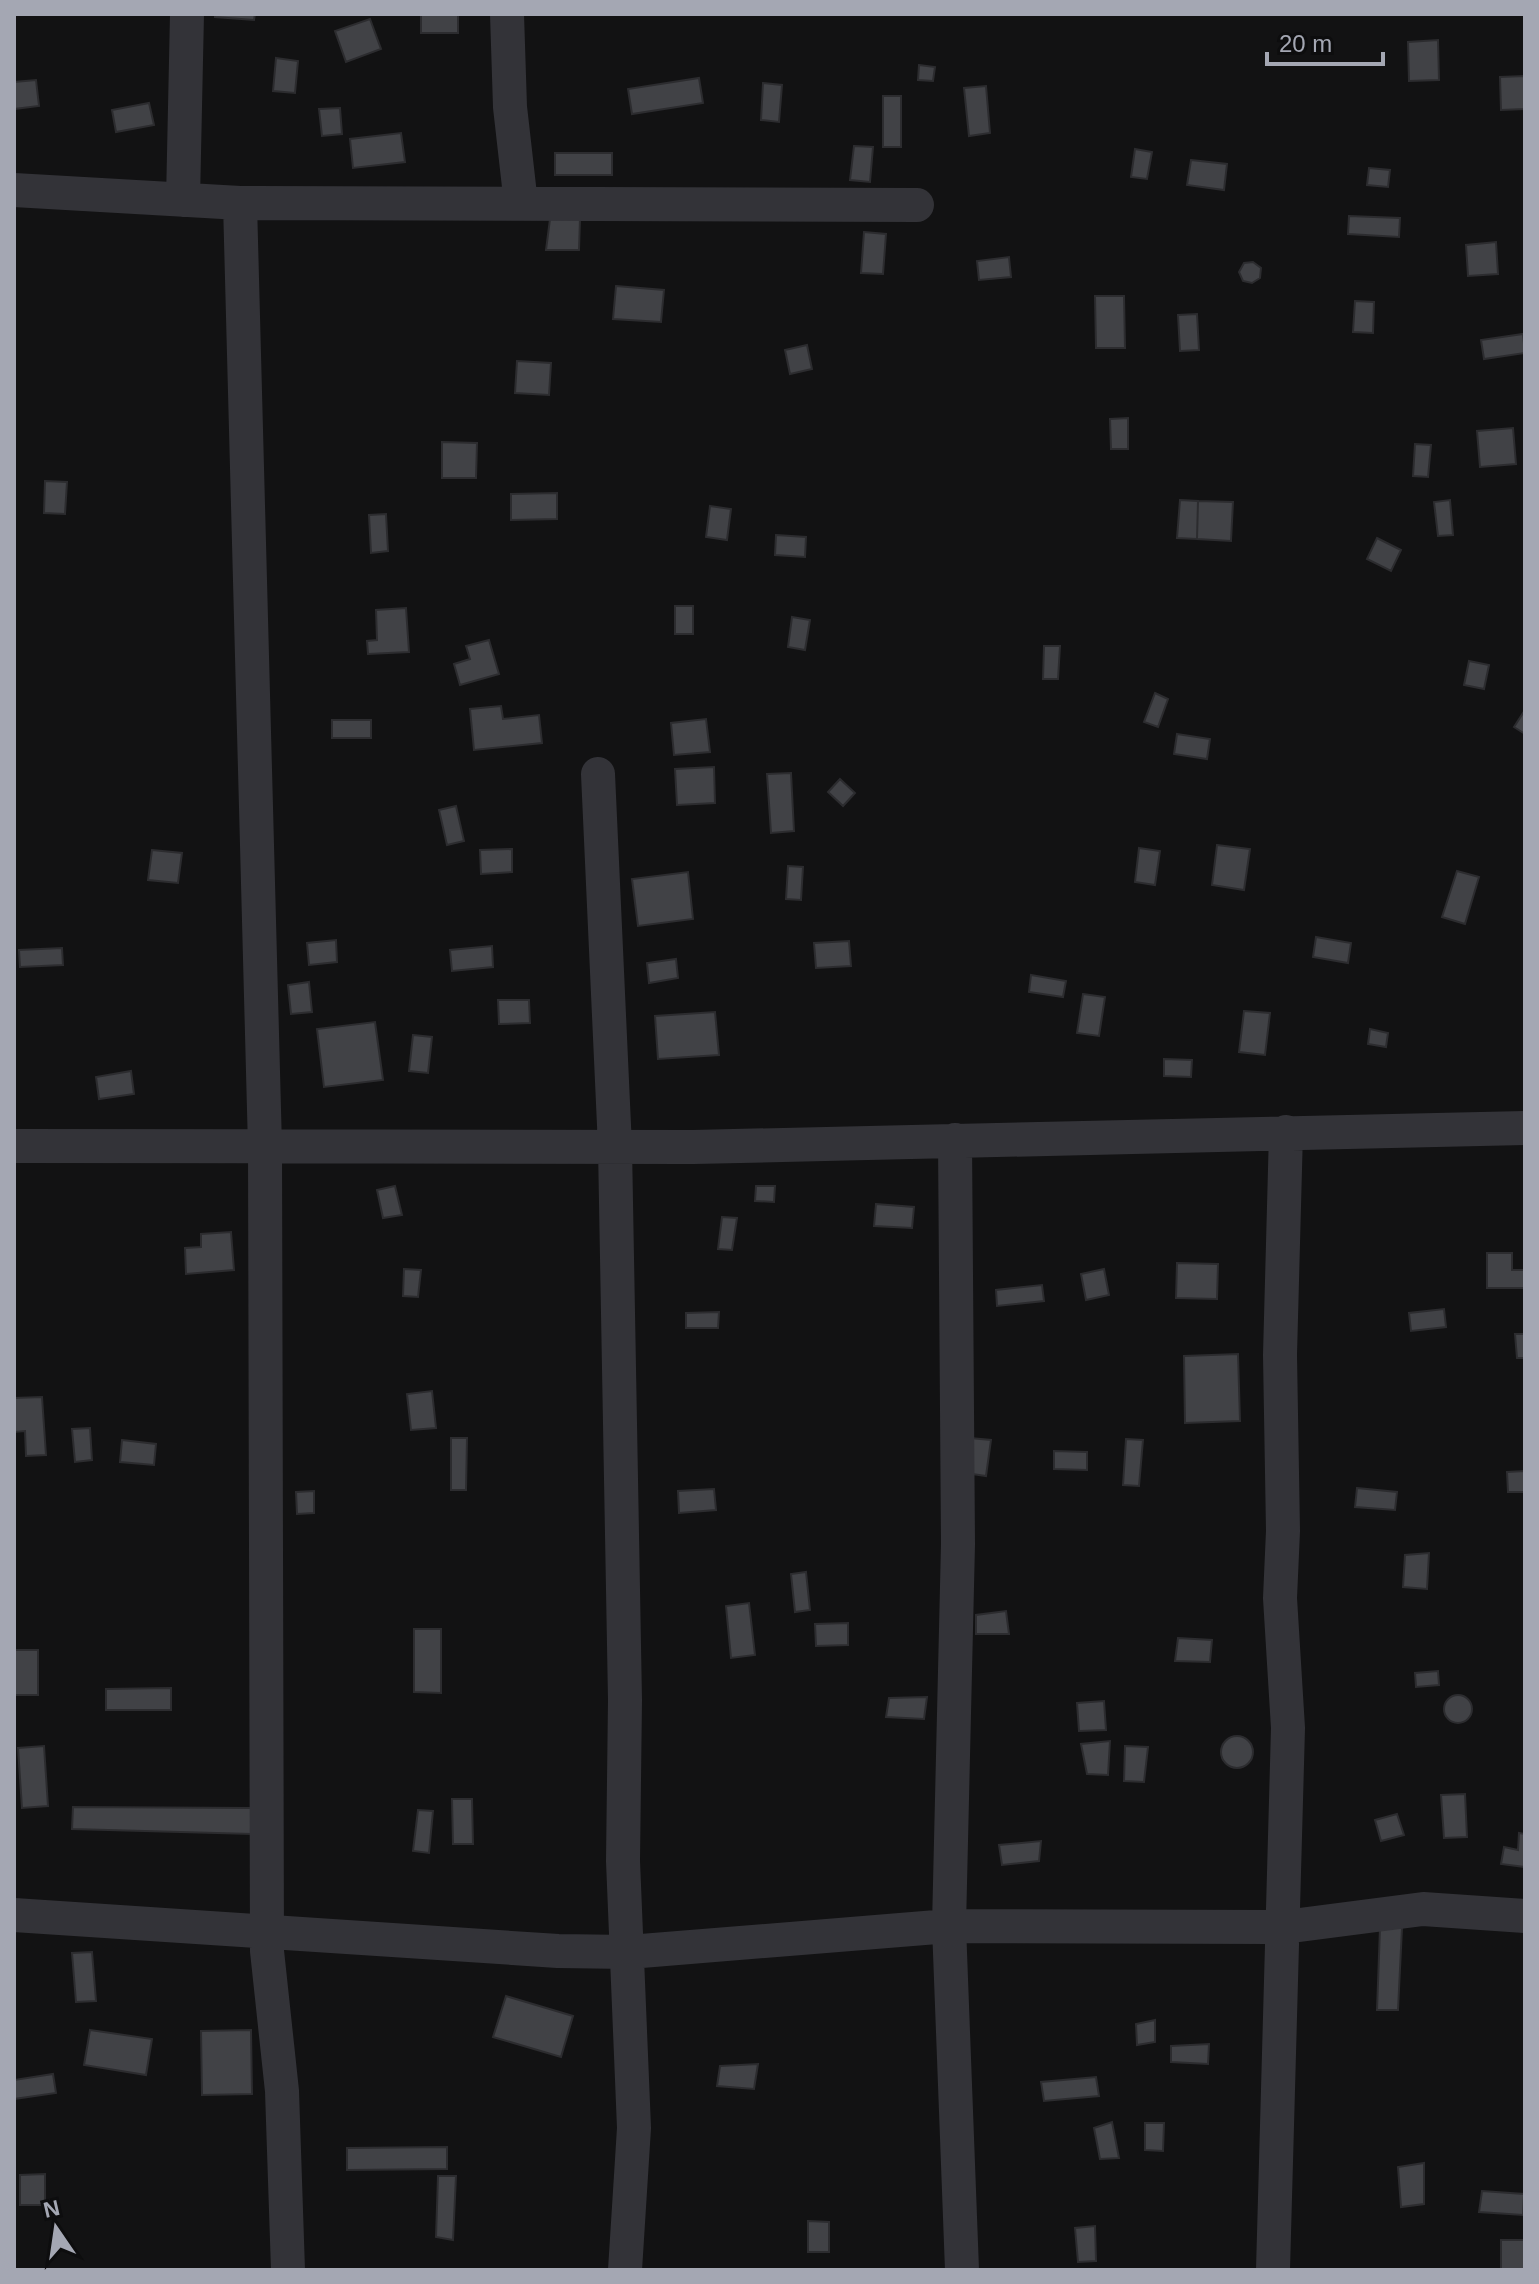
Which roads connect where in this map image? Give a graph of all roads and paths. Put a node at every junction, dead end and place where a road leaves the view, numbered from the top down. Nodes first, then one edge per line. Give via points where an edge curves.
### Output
1 (187, 14) edge
2 (507, 14) edge
3 (14, 190) edge
4 (183, 200) junction
5 (240, 203) junction
6 (521, 204) junction
7 (917, 205) dead end
8 (598, 774) dead end
9 (1525, 1128) edge
10 (1286, 1132) junction
11 (955, 1140) junction
12 (14, 1146) edge
13 (265, 1147) junction
14 (615, 1147) junction
15 (14, 1915) edge
16 (1525, 1916) edge
17 (949, 1926) junction
18 (1284, 1927) junction
19 (267, 1930) junction
20 (629, 1952) junction
21 (288, 2270) edge
22 (625, 2270) edge
23 (962, 2270) edge
24 (1273, 2270) edge

1 - 4 street
2 - 6 street
3 - 4 street
4 - 5 street
5 - 6 street
5 - 13 street
6 - 7 street
8 - 14 street
9 - 10 street
10 - 11 street
10 - 18 street via 1280,1355 1280,1598 1288,1728
11 - 14 street
11 - 17 street via 958,1544
12 - 13 street
13 - 14 street
13 - 19 street
14 - 20 street via 623,1861
15 - 19 street
16 - 18 street via 1423,1909
17 - 18 street
17 - 20 street
17 - 23 street
18 - 24 street
19 - 20 street
19 - 21 street via 282,2091
20 - 22 street via 634,2128

